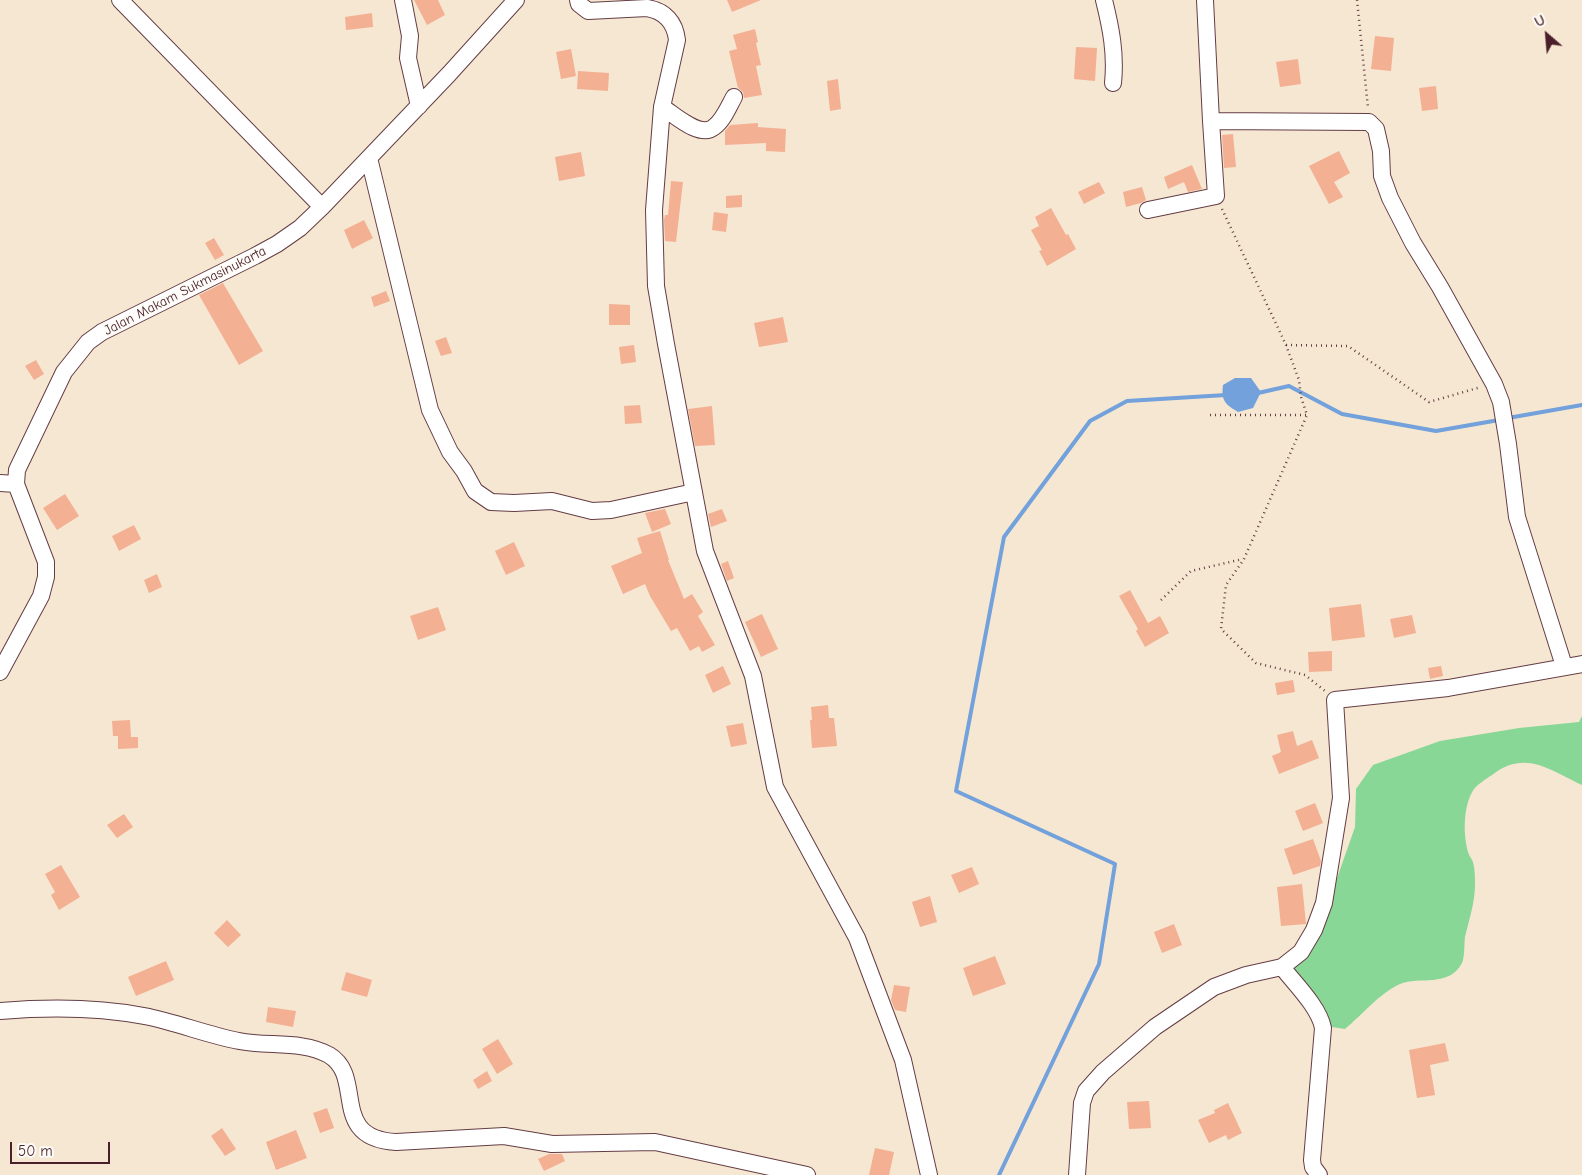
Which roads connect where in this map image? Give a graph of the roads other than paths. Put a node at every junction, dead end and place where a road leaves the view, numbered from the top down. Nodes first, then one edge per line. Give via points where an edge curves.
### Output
1 (120, 0) edge
2 (403, 0) edge
3 (516, 0) edge
4 (578, 0) edge
5 (1104, 0) edge
6 (1205, 0) edge
7 (1113, 83) dead end
8 (734, 97) dead end
9 (419, 106) junction
10 (662, 107) junction
11 (1210, 121) junction
12 (369, 158) junction
13 (322, 207) junction
14 (1148, 210) dead end
15 (8, 484) edge
16 (694, 492) junction
17 (1582, 664) edge
18 (1564, 666) junction
19 (0, 672) edge
20 (1282, 968) junction
21 (0, 1011) edge
22 (807, 1175) edge
23 (929, 1175) edge
24 (1077, 1175) edge
25 (1319, 1175) edge

1 - 13 street
2 - 9 street via 410,36 408,58
3 - 9 street, Jalan Makam Sukmasinukarta
4 - 10 street via 588,11 647,8 657,10 671,21 677,40
5 - 7 street via 1115,62
6 - 11 street
8 - 10 street via 716,126 709,130 697,130
9 - 12 street, Jalan Makam Sukmasinukarta
10 - 16 street via 654,210 656,286
11 - 14 street via 1216,196
11 - 18 street via 1369,122 1376,129 1382,176 1390,198 1501,402 1517,517
12 - 13 street, Jalan Makam Sukmasinukarta
12 - 16 street via 430,410 450,452 475,491 491,502 552,501 592,511
13 - 15 street, Jalan Makam Sukmasinukarta via 277,244 88,342 64,372
15 - 19 street, Jalan Makam Sukmasinukarta via 46,562 46,577 41,596
16 - 23 street via 704,551 753,676 775,787 857,938 903,1060
17 - 18 street
18 - 20 street via 1448,688 1335,700 1341,798 1324,903 1301,952
20 - 24 street via 1214,987 1155,1027 1102,1072 1086,1091 1082,1103
20 - 25 street via 1317,1012 1323,1028 1312,1160
21 - 22 street via 35,1008 102,1010 145,1016 241,1042 307,1047 323,1052 332,1057 344,1073 354,1117 362,1130 382,1141 504,1136 552,1144 655,1142

